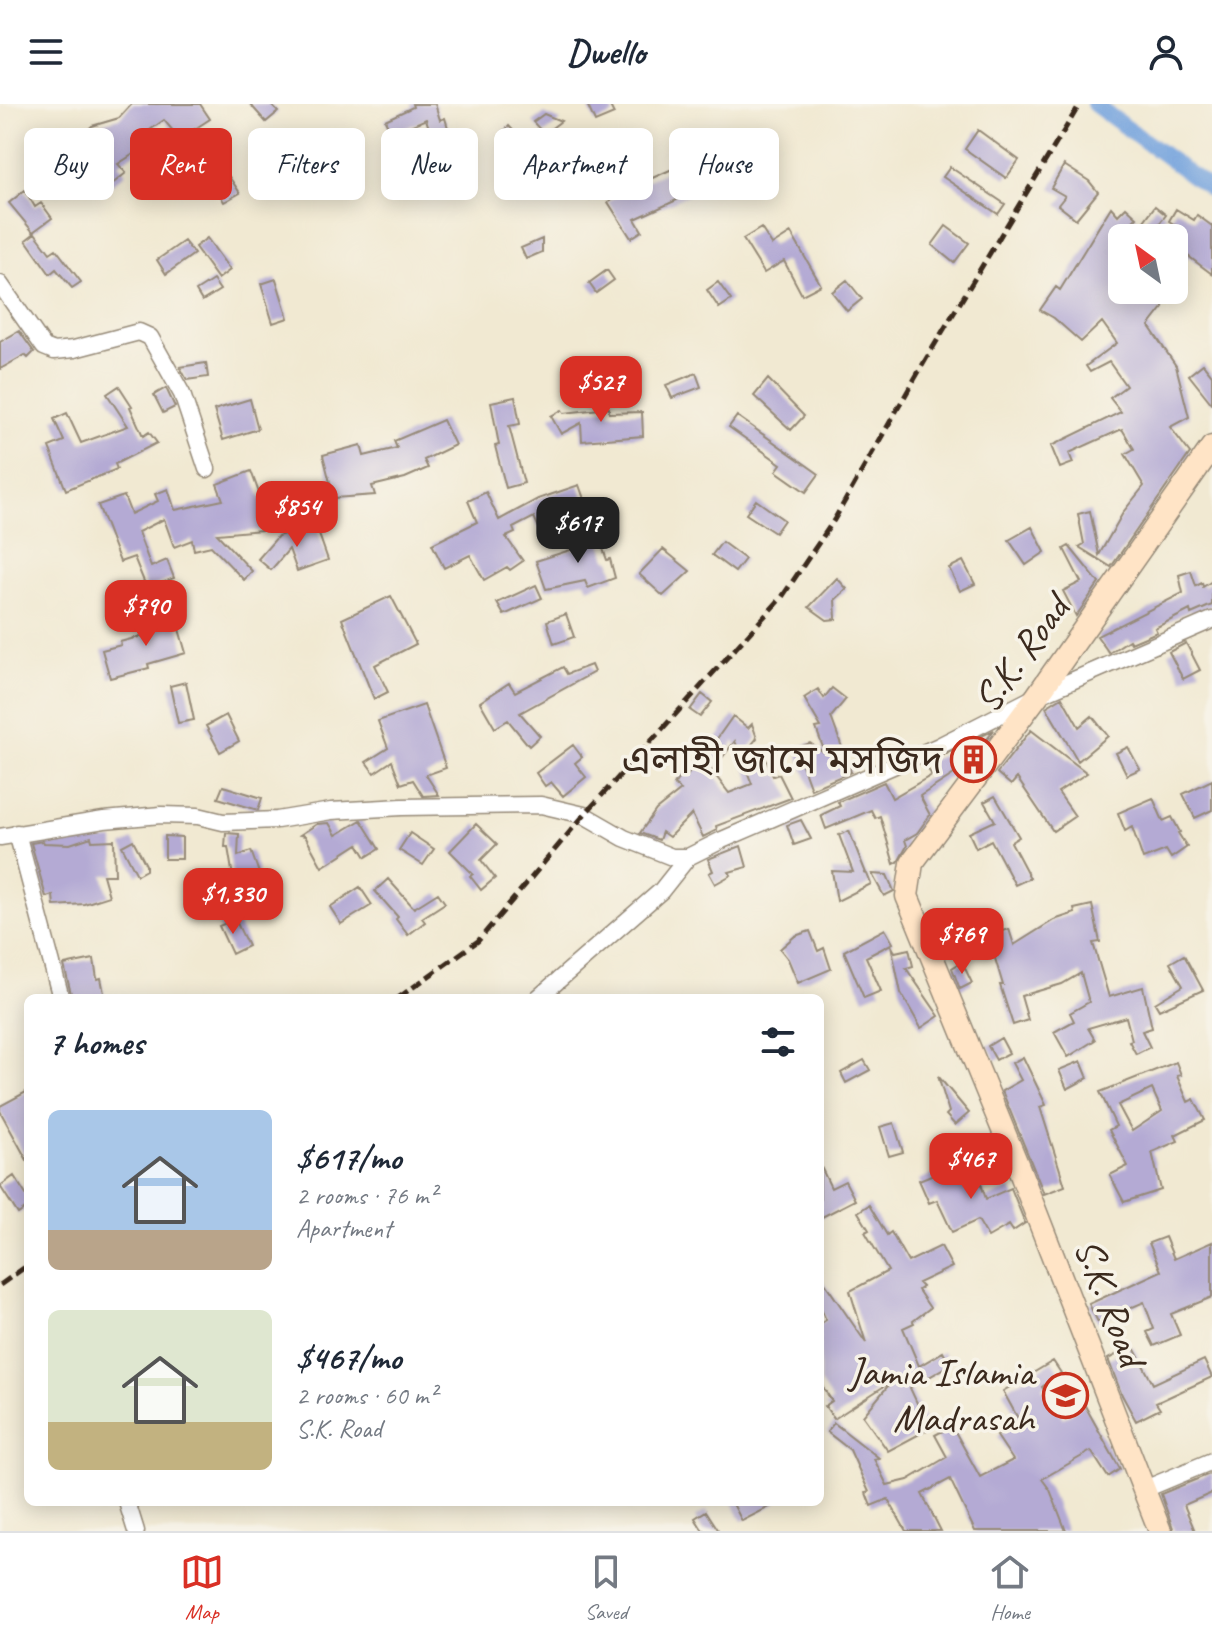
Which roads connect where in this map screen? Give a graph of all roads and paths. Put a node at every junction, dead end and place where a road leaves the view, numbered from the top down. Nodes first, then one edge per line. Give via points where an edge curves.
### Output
1 (0, 284) edge
2 (1212, 447) edge
3 (207, 469) dead end
4 (1212, 620) edge
5 (1037, 696) junction
6 (17, 833) junction
7 (0, 837) edge
8 (688, 857) junction
9 (60, 994) edge
10 (543, 994) edge
11 (1212, 1461) edge
12 (1145, 1489) junction
13 (128, 1506) edge
14 (136, 1531) edge
15 (1160, 1531) edge

1 - 3 street via 44,347 54,351 139,332 150,337 182,394
2 - 5 main road, S.K. Road
4 - 5 street
5 - 8 street via 939,746
5 - 12 main road, S.K. Road via 912,863 907,896
6 - 7 street
6 - 8 street via 161,815 223,822 402,807 541,805 584,815 672,857
6 - 9 street
8 - 10 street via 661,891
11 - 12 street
12 - 15 main road, S.K. Road
13 - 14 street

